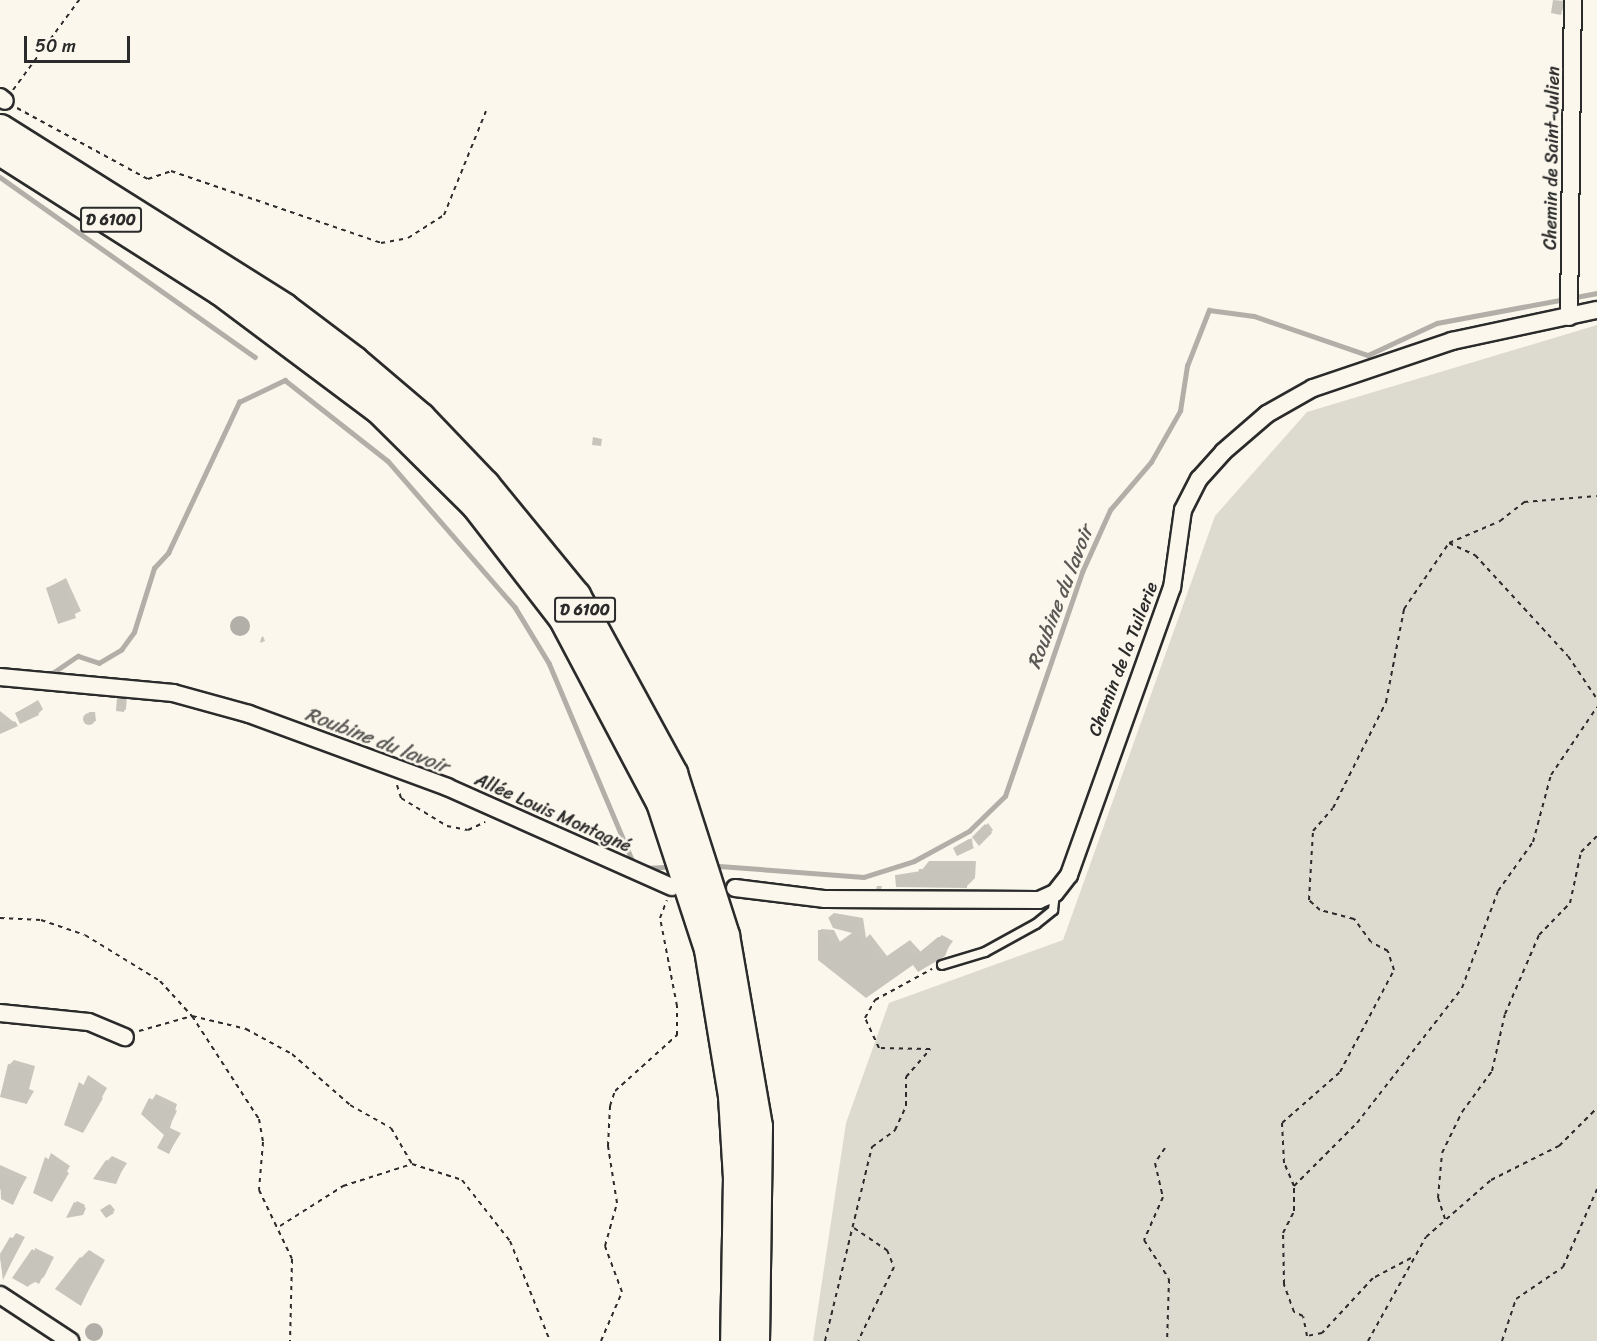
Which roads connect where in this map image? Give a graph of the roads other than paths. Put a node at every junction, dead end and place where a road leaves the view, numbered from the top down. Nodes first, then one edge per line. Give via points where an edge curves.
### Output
1 (1573, 0) edge
2 (0, 128) edge
3 (0, 152) edge
4 (1597, 310) edge
5 (1569, 313) junction
6 (0, 677) edge
7 (672, 887) road end
8 (735, 888) dead end
9 (1055, 893) junction
10 (942, 965) road end
11 (0, 1013) edge
12 (126, 1037) road end
13 (0, 1295) edge
14 (64, 1339) edge
15 (734, 1341) edge
16 (755, 1341) edge

1 - 5 street, Chemin de Saint-Julien
2 - 16 main road, D 6100 via 284,307 354,360 421,417 485,483 576,595 673,773 725,935 758,1126
3 - 15 main road, D 6100 via 269,324 378,409 475,505 569,629 660,802 708,949 732,1096 737,1188
4 - 5 street, Chemin de la Tuilerie
5 - 9 street, Chemin de la Tuilerie via 1452,341 1313,388 1267,414 1223,452 1183,510 1172,588 1069,875
6 - 7 street, Allée Louis Montagné via 173,693 399,768
8 - 9 street via 825,899 1039,900
9 - 10 lane via 1053,910 1036,924 984,952
11 - 12 street via 89,1022
13 - 14 street

